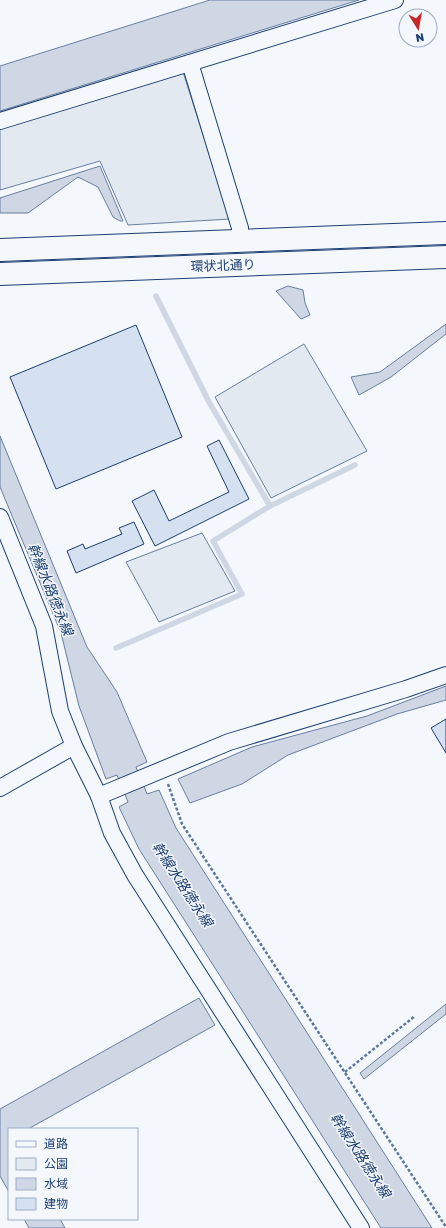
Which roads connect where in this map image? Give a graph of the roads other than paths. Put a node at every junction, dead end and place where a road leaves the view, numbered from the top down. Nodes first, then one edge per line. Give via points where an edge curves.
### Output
1 (396, 0) edge
2 (190, 63) junction
3 (0, 121) edge
4 (446, 233) edge
5 (240, 241) junction
6 (0, 250) edge
7 (446, 256) edge
8 (0, 274) edge
9 (0, 517) edge
10 (446, 675) edge
11 (74, 746) junction
12 (0, 788) edge
13 (99, 796) junction
14 (359, 1228) edge

1 - 2 street
2 - 3 street
2 - 5 street via 240,228
4 - 5 highway, 環状北通り
5 - 6 highway, 環状北通り
7 - 8 highway, 環状北通り
9 - 11 street via 44,626 60,711
10 - 13 street via 263,731
11 - 12 street
11 - 13 street
13 - 14 street via 112,833 135,875

